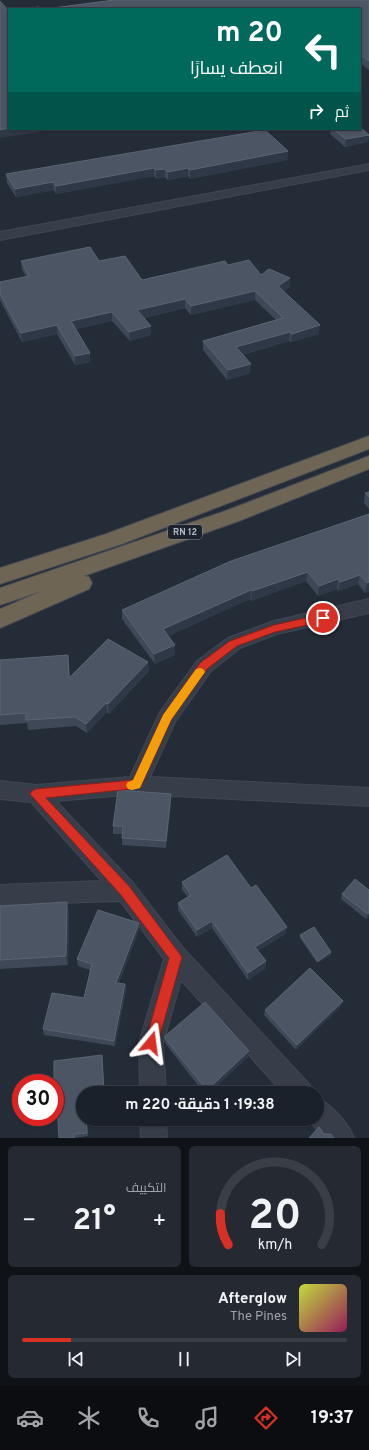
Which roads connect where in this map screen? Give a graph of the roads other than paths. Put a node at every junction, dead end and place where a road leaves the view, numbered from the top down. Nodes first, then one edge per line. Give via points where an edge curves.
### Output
1 (369, 167) edge
2 (0, 236) edge
3 (369, 442) edge
4 (369, 462) edge
5 (160, 541) junction
6 (0, 576) edge
7 (0, 597) edge
8 (369, 606) edge
9 (0, 619) edge
10 (136, 785) junction
11 (0, 790) edge
12 (36, 794) junction
13 (369, 797) edge
14 (125, 890) junction
15 (0, 895) edge
16 (176, 957) junction
17 (153, 1086) edge
18 (294, 1086) edge
19 (324, 1119) edge
20 (153, 1126) edge
21 (154, 1138) edge
22 (341, 1138) edge

1 - 2 street
3 - 6 highway, RN 12 via 114,539
4 - 5 highway, RN 12 via 232,516
5 - 7 highway, RN 12
5 - 9 highway via 107,572
8 - 10 street via 267,631 234,643 204,666 167,718
10 - 12 street
10 - 13 street
11 - 12 street
12 - 14 street
14 - 15 street
14 - 16 street
16 - 17 street via 151,1043
16 - 18 street
19 - 22 street
20 - 21 street

